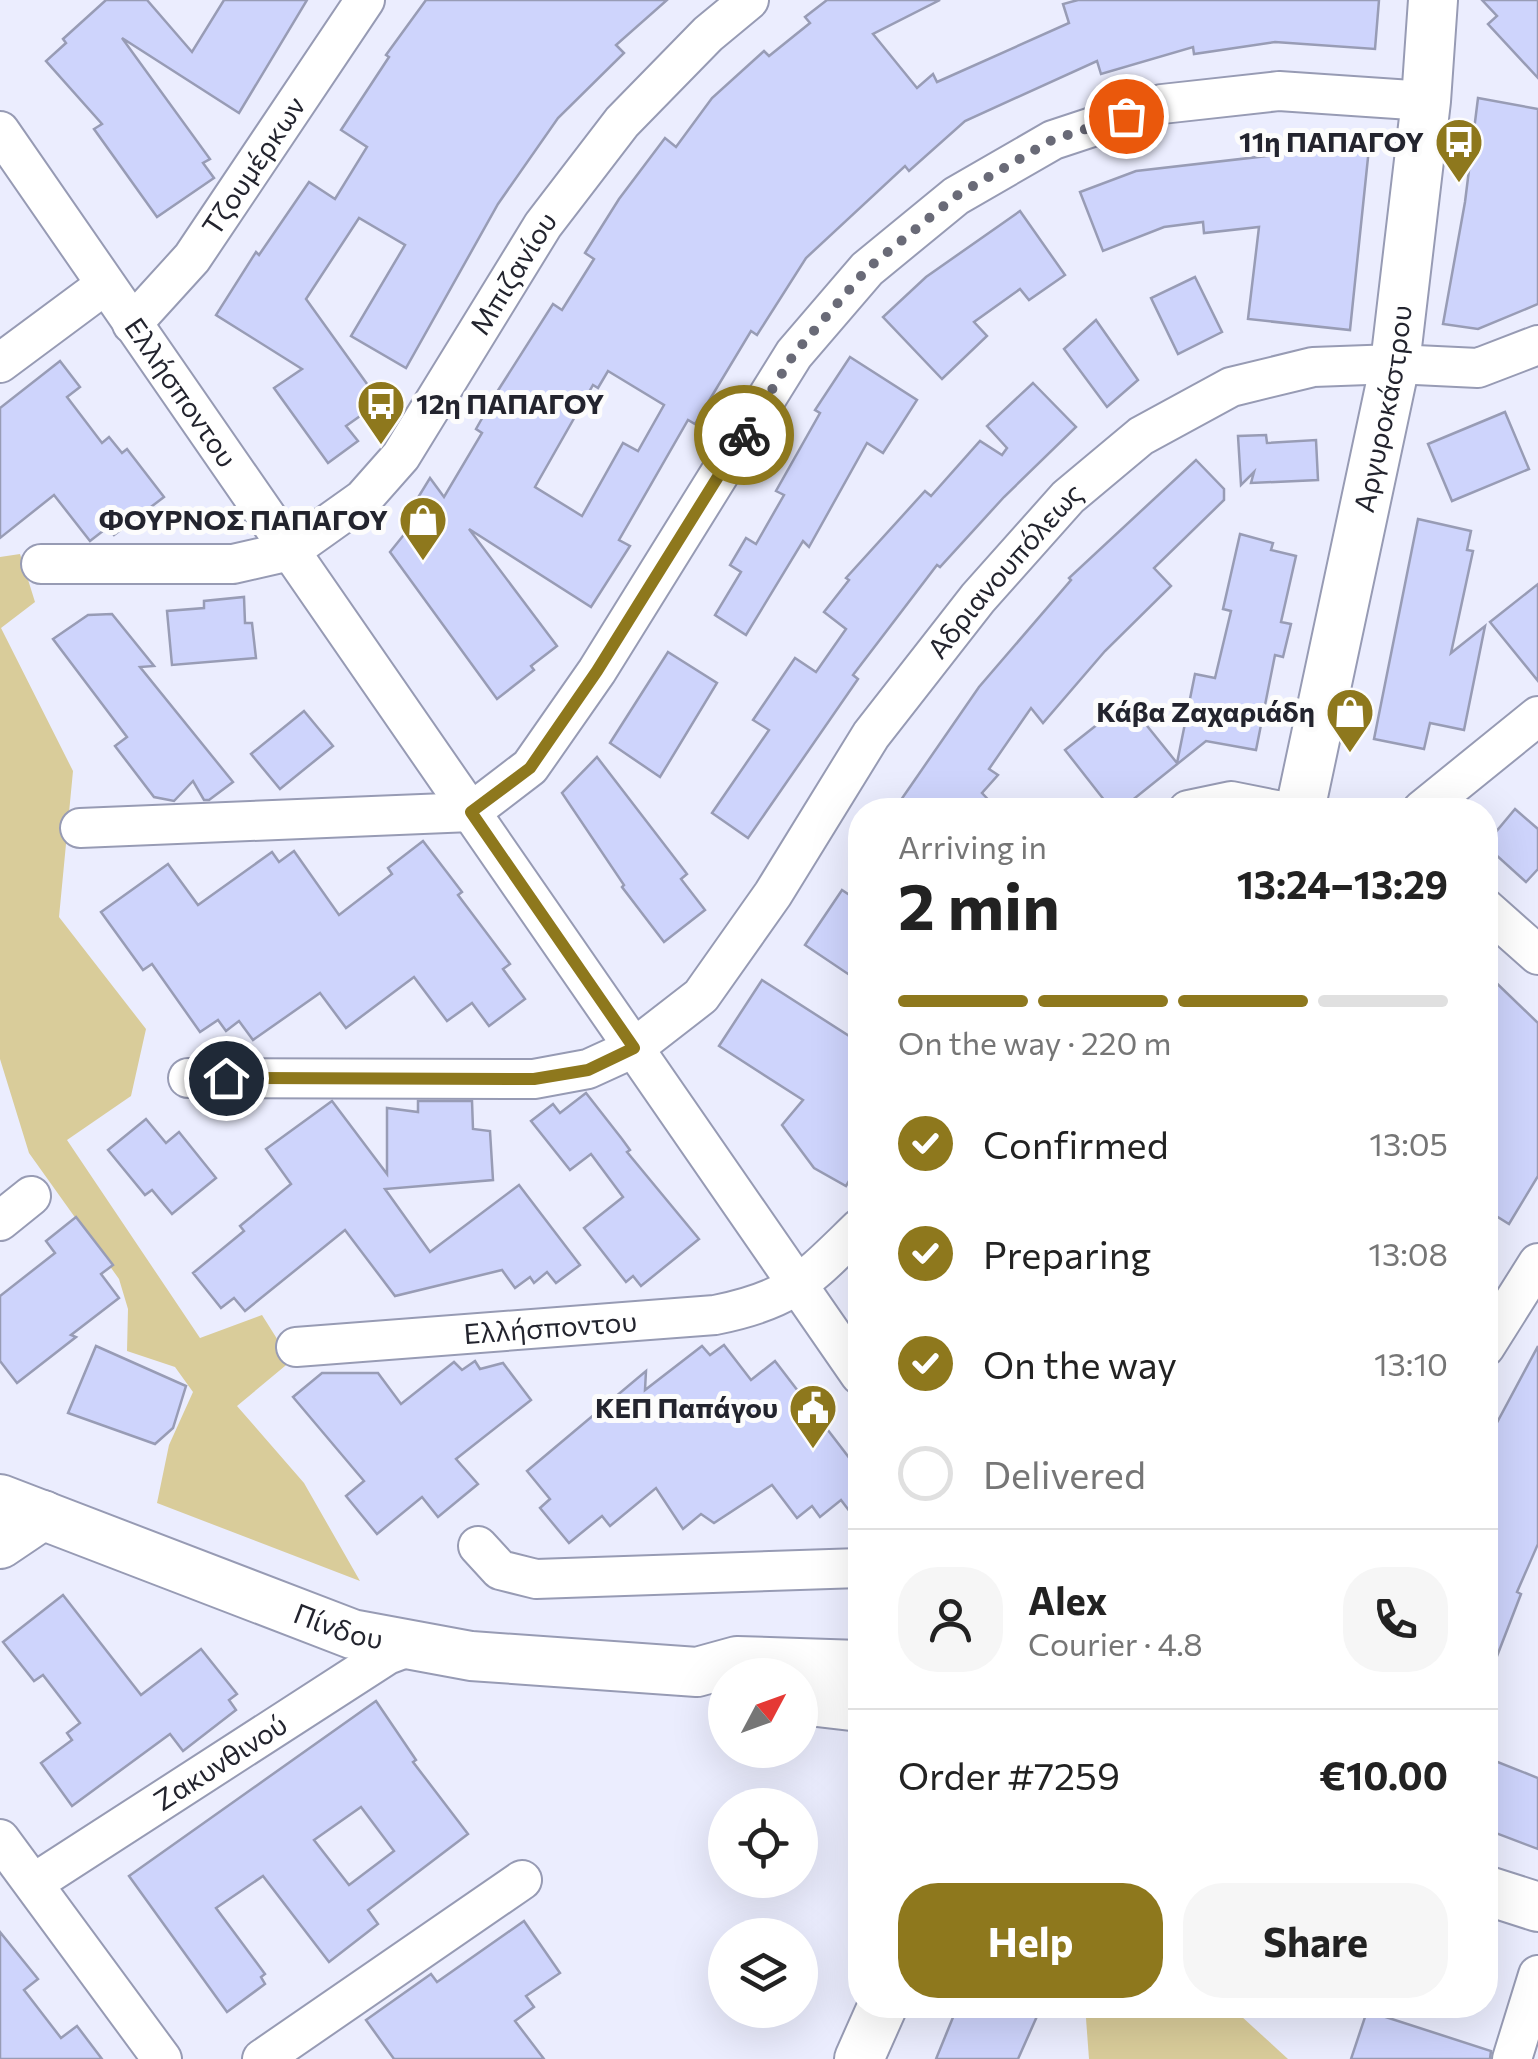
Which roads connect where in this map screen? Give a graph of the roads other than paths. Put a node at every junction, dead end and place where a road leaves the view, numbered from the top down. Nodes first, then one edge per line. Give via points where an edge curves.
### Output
1 (364, 0) edge
2 (750, 0) edge
3 (1433, 0) edge
4 (1426, 102) junction
5 (0, 131) edge
6 (105, 285) junction
7 (132, 324) junction
8 (1538, 345) edge
9 (0, 363) edge
10 (1395, 364) junction
11 (290, 551) junction
12 (41, 564) dead end
13 (1538, 716) edge
14 (1303, 798) edge
15 (1437, 798) edge
16 (471, 812) junction
17 (80, 828) dead end
18 (1498, 920) edge
19 (1538, 955) edge
20 (634, 1048) junction
21 (188, 1078) dead end
22 (32, 1196) dead end
23 (0, 1221) edge
24 (848, 1239) edge
25 (1538, 1263) edge
26 (799, 1286) junction
27 (1498, 1326) edge
28 (296, 1347) dead end
29 (848, 1357) edge
30 (22, 1507) edge
31 (0, 1544) edge
32 (478, 1546) dead end
33 (848, 1568) edge
34 (411, 1646) junction
35 (818, 1670) edge
36 (848, 1674) edge
37 (708, 1679) edge
38 (848, 1680) edge
39 (818, 1692) edge
40 (12, 1864) edge
41 (522, 1880) dead end
42 (1498, 1894) edge
43 (1538, 1907) edge
44 (1538, 1975) edge
45 (877, 2018) edge
46 (162, 2059) edge
47 (262, 2059) edge
48 (859, 2059) edge
49 (1512, 2059) edge

1 - 7 street, Τζουμέρκων via 192,258
2 - 11 street, Μπιζανίου via 622,122 543,225 401,456 364,499
3 - 4 street, Αργυροκάστρου
4 - 10 street, Αργυροκάστρου
4 - 16 street via 1279,91 1162,104 1052,140 956,196 867,269 794,354 530,768
5 - 6 street, Ελλήσποντου
6 - 7 street, Ελλήσποντου
6 - 9 street
7 - 11 street, Ελλήσποντου
8 - 10 street, Αδριανουπόλεως via 1478,368
10 - 14 street, Αργυροκάστρου
10 - 20 street, Αδριανουπόλεως via 1313,367 1231,387 1142,436 1068,497 871,735 701,996
11 - 12 street via 233,564
11 - 16 street, Ελλήσποντου
13 - 15 street
16 - 17 street
16 - 20 street, Ελλήσποντου
18 - 19 street
20 - 21 street via 588,1070 534,1079
20 - 26 street, Ελλήσποντου
22 - 23 street
24 - 26 street
25 - 27 street
26 - 28 street, Ελλήσποντου via 758,1306 714,1315
26 - 29 street, Ελλήσποντου
30 - 31 street
30 - 34 street, Πίνδου via 352,1634
32 - 33 street via 500,1570 536,1580
34 - 37 street, Πίνδου
34 - 40 street, Ζακυνθινού
35 - 36 street, Πίνδου
38 - 39 street, Πίνδου
40 - 46 street, Ζακυνθινού
41 - 47 street
42 - 43 street
44 - 49 street
45 - 48 street

